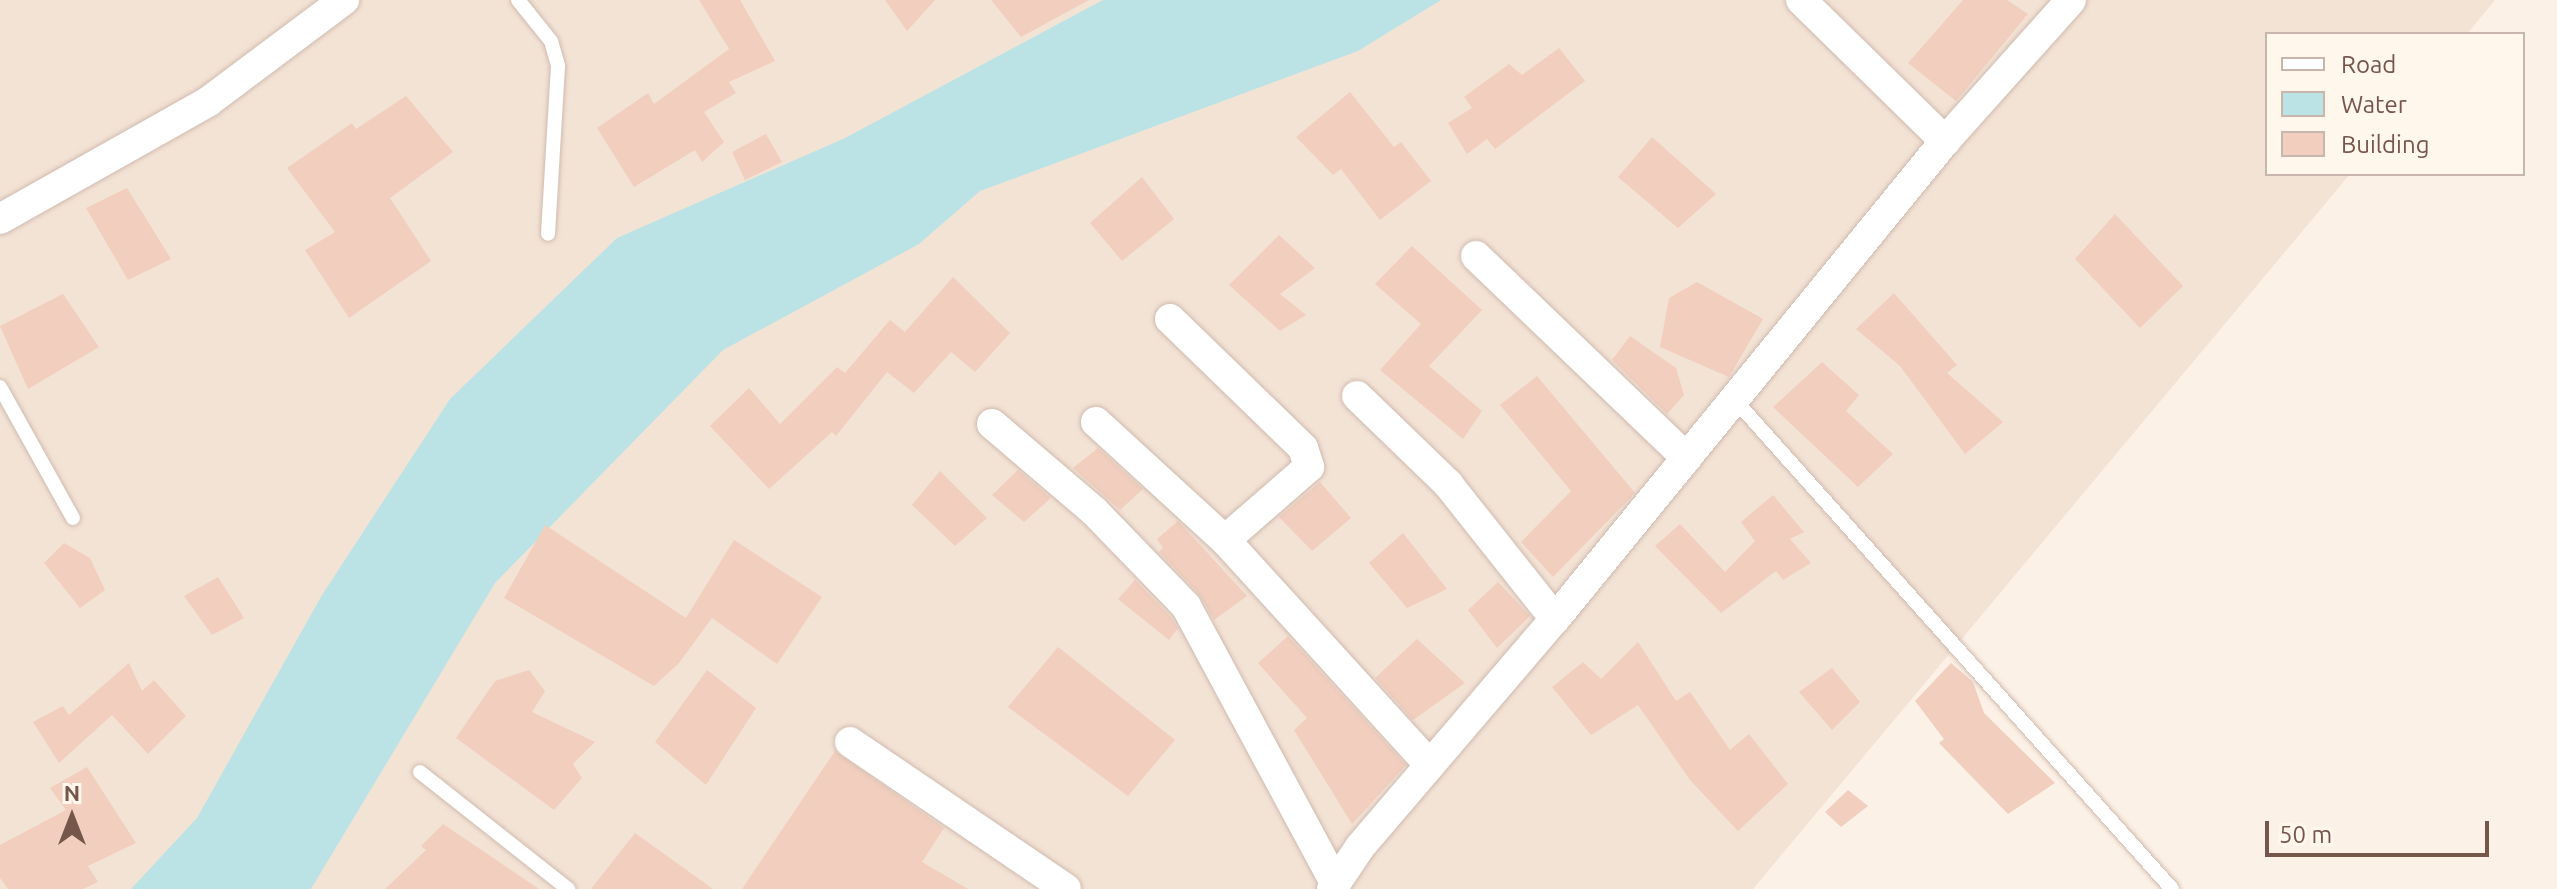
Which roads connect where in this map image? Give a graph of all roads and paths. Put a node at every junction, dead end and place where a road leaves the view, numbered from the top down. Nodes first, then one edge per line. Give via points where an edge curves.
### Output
1 (344, 0) edge
2 (518, 0) edge
3 (1801, 0) edge
4 (2071, 0) edge
5 (1945, 141) junction
6 (0, 219) edge
7 (548, 234) dead end
8 (1476, 256) dead end
9 (1170, 319) dead end
10 (0, 387) edge
11 (1357, 396) dead end
12 (1735, 400) junction
13 (1096, 422) dead end
14 (992, 424) dead end
15 (1687, 458) junction
16 (73, 518) dead end
17 (1225, 540) junction
18 (1555, 619) junction
19 (850, 742) dead end
20 (1430, 765) junction
21 (420, 772) dead end
22 (1334, 886) edge
23 (568, 889) edge
24 (1066, 889) edge
25 (2172, 889) edge

1 - 6 street via 209,101
2 - 7 lane via 551,41 558,66
3 - 5 street
4 - 5 street
5 - 12 street
8 - 15 street
9 - 17 street via 1303,448 1309,467
10 - 16 lane
11 - 18 street via 1448,484
12 - 15 street
12 - 25 lane
13 - 17 street
14 - 22 street via 1094,511 1186,606
15 - 18 street
17 - 20 street
18 - 20 street
19 - 24 street
20 - 22 street
21 - 23 lane

